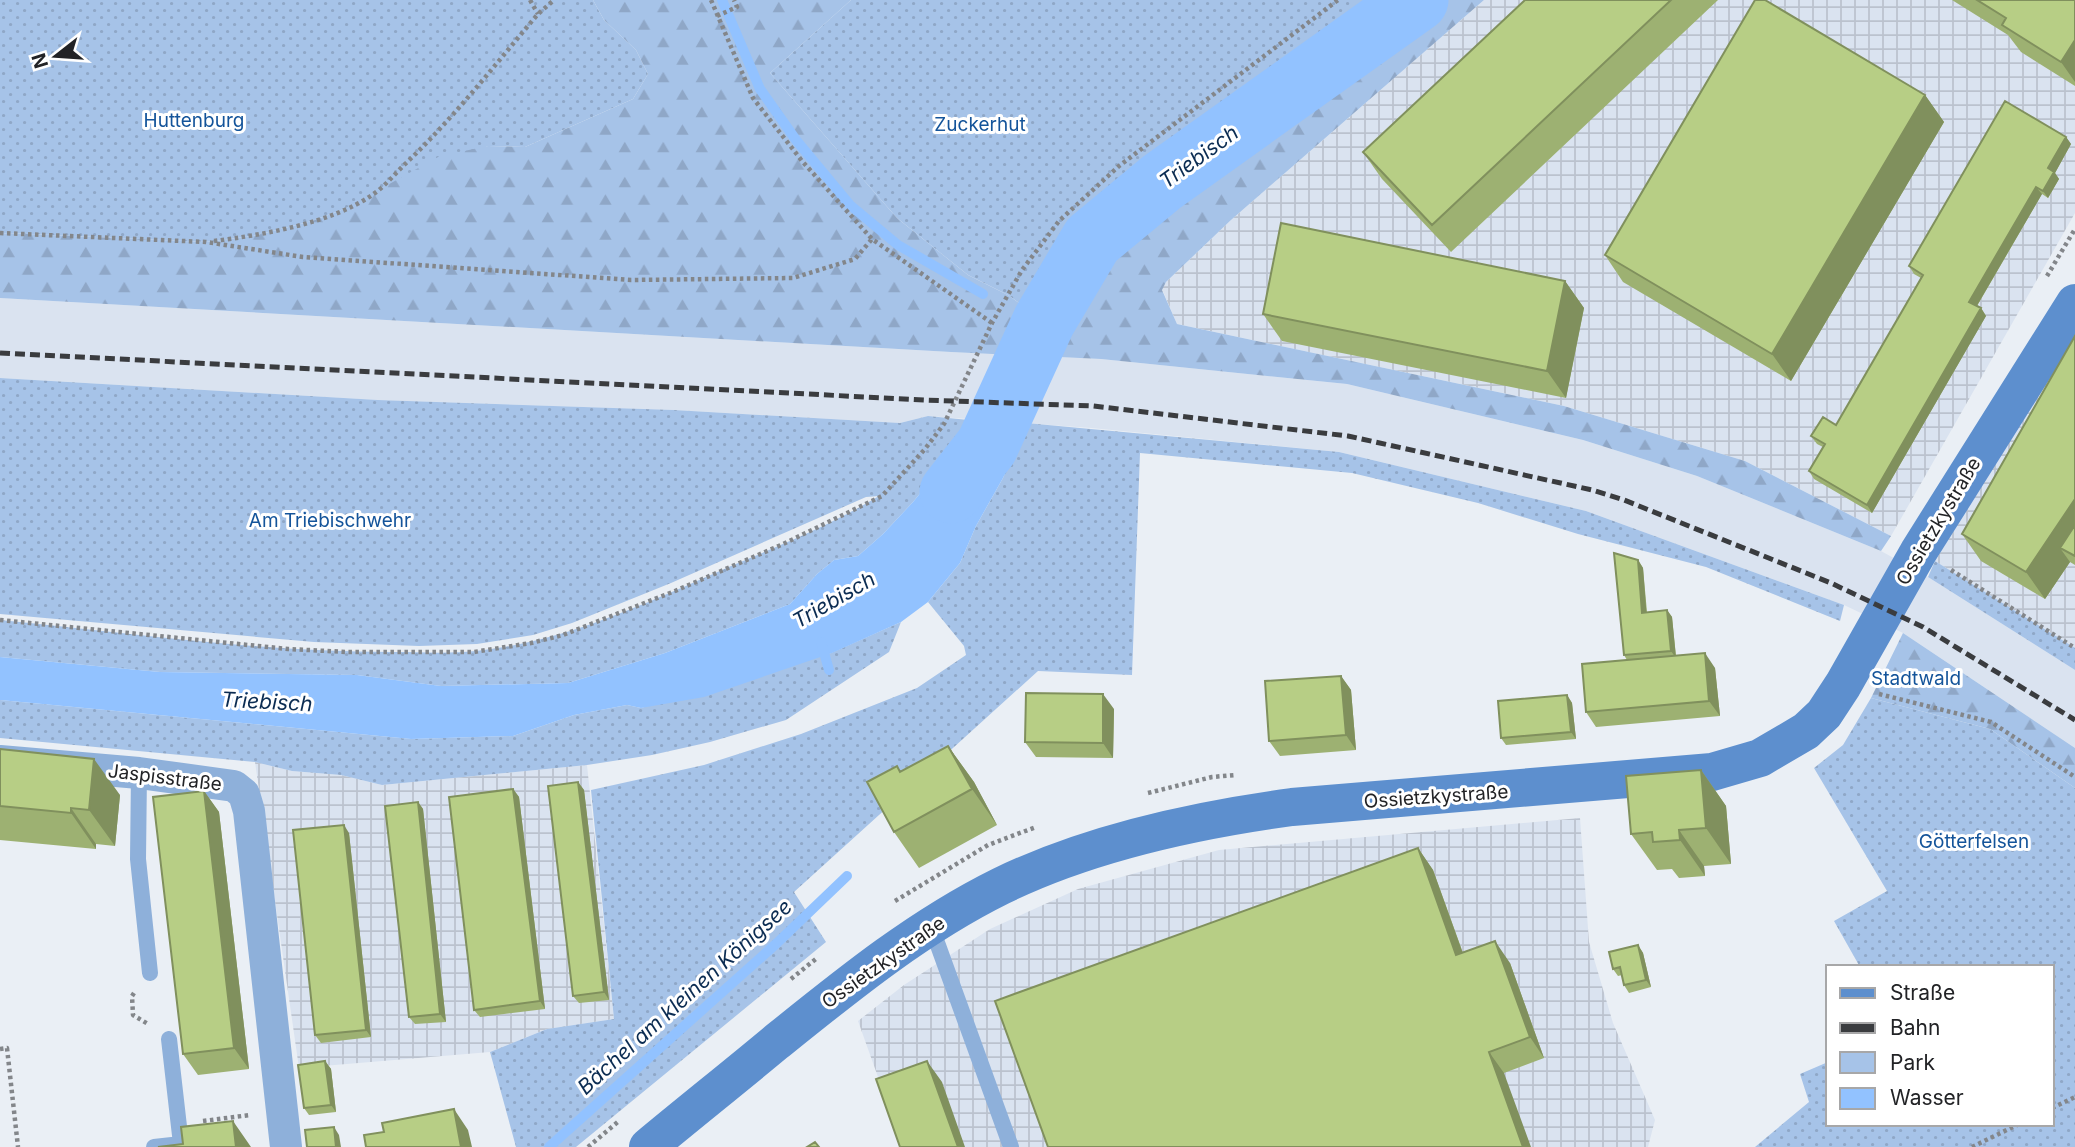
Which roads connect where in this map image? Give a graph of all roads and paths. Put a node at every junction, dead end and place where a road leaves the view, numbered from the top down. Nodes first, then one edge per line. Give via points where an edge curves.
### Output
1 (530, 0) edge
2 (554, 0) edge
3 (711, 0) edge
4 (734, 0) edge
5 (1338, 0) edge
6 (538, 14) junction
7 (719, 15) junction
8 (2075, 229) edge
9 (0, 233) edge
10 (872, 239) junction
11 (206, 242) junction
12 (2047, 276) dead end
13 (2075, 303) edge
14 (992, 323) junction
15 (1919, 551) junction
16 (0, 620) edge
17 (2075, 648) edge
18 (1843, 685) junction
19 (0, 761) edge
20 (139, 773) junction
21 (1240, 775) dead end
22 (2075, 777) edge
23 (1142, 795) dead end
24 (1049, 823) dead end
25 (890, 905) dead end
26 (931, 926) junction
27 (827, 951) dead end
28 (150, 974) joint
29 (785, 984) dead end
30 (169, 1038) joint
31 (0, 1049) edge
32 (2075, 1097) edge
33 (2054, 1107) edge
34 (282, 1112) junction
35 (629, 1113) dead end
36 (179, 1124) junction
37 (2015, 1126) edge
38 (18, 1147) edge
39 (154, 1147) edge
40 (286, 1147) edge
41 (588, 1147) edge
42 (648, 1147) edge
43 (1011, 1147) edge
44 (1972, 1147) edge

1 - 6 path
2 - 6 path
3 - 7 path
4 - 7 path via 737,7
5 - 14 path via 1119,166 1059,221 1022,270
6 - 11 path via 435,136 373,195 312,221
7 - 10 path via 753,98
8 - 12 path
9 - 11 path
10 - 11 path via 855,259 793,278 631,280 303,257
10 - 14 path
13 - 15 main road, Ossietzkystraße
14 - 16 path via 944,424 882,496 781,545 563,635 474,652 347,652
15 - 17 path
15 - 18 main road, Ossietzkystraße
18 - 22 path via 1992,722
18 - 26 main road, Ossietzkystraße via 1824,715 1806,731 1735,767 1678,777 1292,807 1200,822 1032,872
19 - 20 street, Jaspisstraße
20 - 28 lane via 138,859
20 - 34 street, Jaspisstraße via 233,786 244,794
21 - 23 path via 1212,777
24 - 25 path via 988,845
26 - 42 main road, Ossietzkystraße via 820,1006
26 - 43 lane
27 - 29 path
28 - 30 path via 132,996 133,1015
30 - 36 lane
31 - 38 path via 6,1048
32 - 33 path
34 - 36 path
34 - 40 street
35 - 41 path
36 - 39 lane via 181,1144
37 - 44 path

